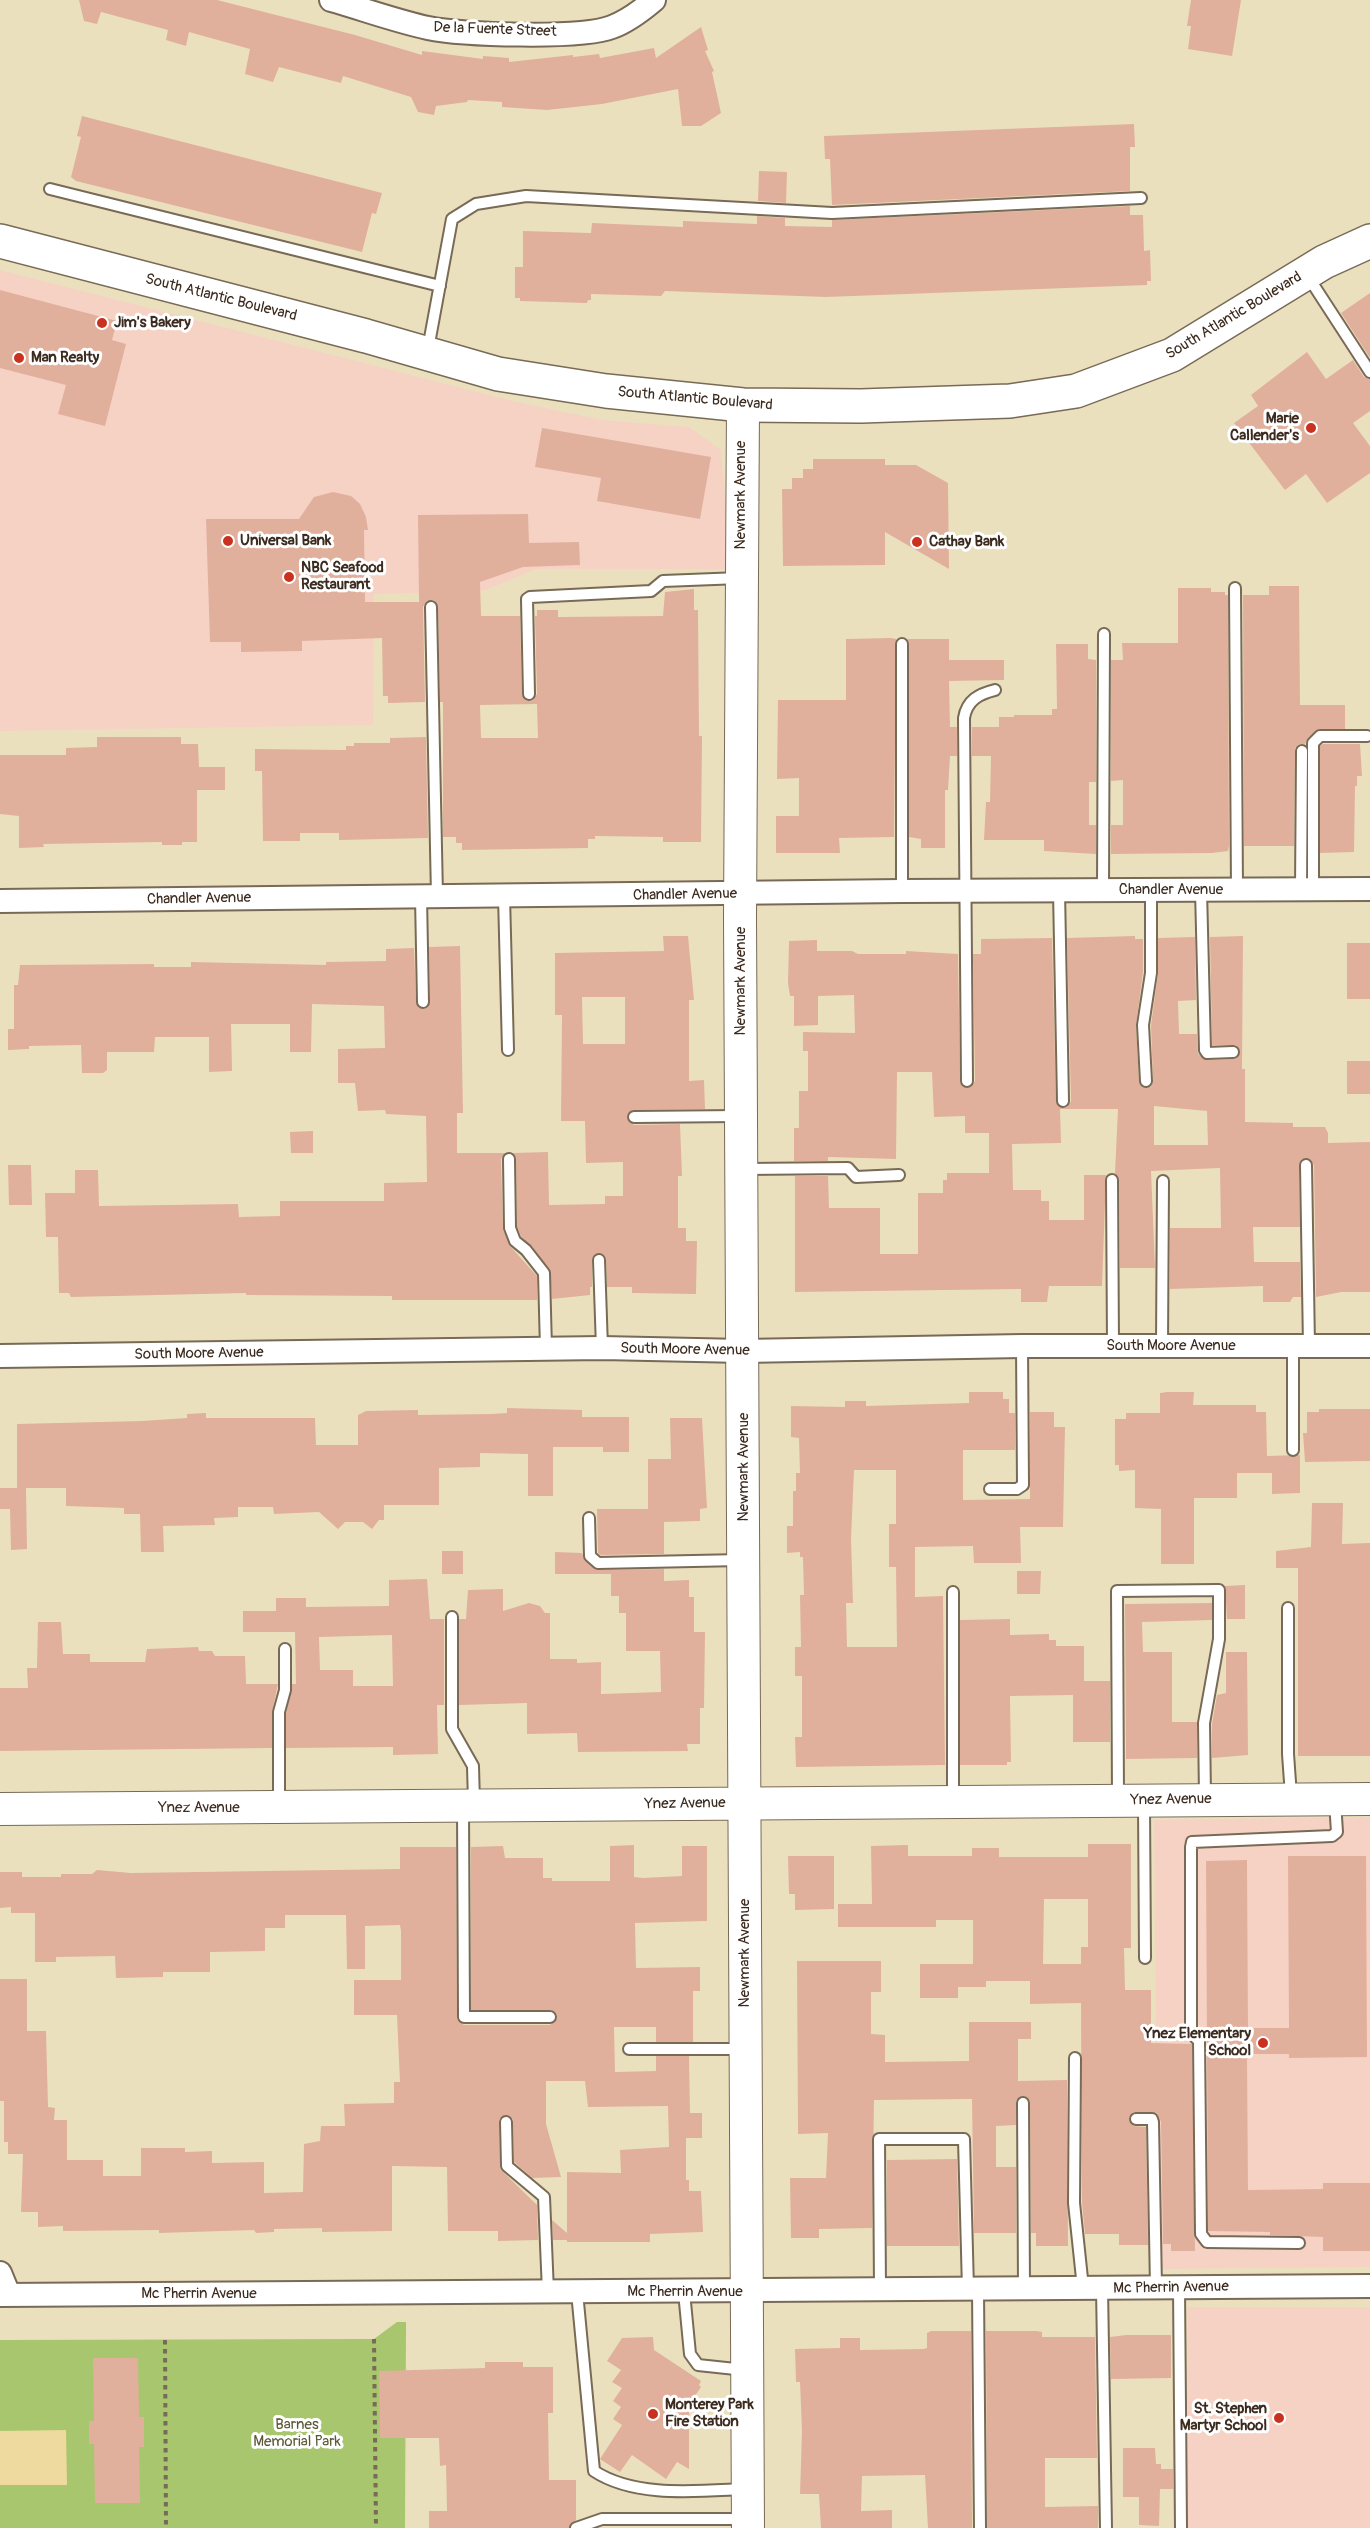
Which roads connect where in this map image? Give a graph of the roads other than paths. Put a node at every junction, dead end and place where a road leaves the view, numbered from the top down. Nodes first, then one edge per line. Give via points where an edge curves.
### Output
1 (331, 0) edge
2 (654, 0) edge
3 (50, 189) dead end
4 (1141, 198) dead end
5 (0, 241) edge
6 (1370, 241) edge
7 (1305, 273) junction
8 (440, 286) junction
9 (428, 352) junction
10 (1370, 372) edge
11 (742, 405) junction
12 (740, 578) junction
13 (1235, 588) dead end
14 (431, 607) dead end
15 (1104, 634) dead end
16 (902, 644) dead end
17 (995, 690) dead end
18 (529, 694) dead end
19 (1367, 736) dead end
20 (1302, 751) dead end
21 (1307, 889) junction
22 (1370, 889) edge
23 (1103, 890) junction
24 (1151, 890) junction
25 (1201, 890) junction
26 (1237, 890) junction
27 (902, 891) junction
28 (964, 891) junction
29 (1059, 891) junction
30 (740, 894) junction
31 (504, 896) junction
32 (429, 897) junction
33 (0, 901) edge
34 (423, 1002) dead end
35 (508, 1050) dead end
36 (1233, 1052) dead end
37 (967, 1081) dead end
38 (1146, 1081) dead end
39 (1063, 1101) dead end
40 (742, 1116) junction
41 (634, 1117) dead end
42 (509, 1159) dead end
43 (1306, 1165) dead end
44 (742, 1169) junction
45 (899, 1175) dead end
46 (1112, 1180) dead end
47 (1163, 1180) dead end
48 (599, 1260) dead end
49 (1022, 1346) junction
50 (1113, 1346) junction
51 (1162, 1346) junction
52 (1301, 1346) junction
53 (1370, 1346) edge
54 (603, 1348) junction
55 (546, 1349) junction
56 (743, 1351) junction
57 (0, 1356) edge
58 (1293, 1450) dead end
59 (990, 1489) dead end
60 (589, 1518) dead end
61 (744, 1560) junction
62 (953, 1592) dead end
63 (1288, 1608) dead end
64 (452, 1617) dead end
65 (285, 1649) dead end
66 (1291, 1799) junction
67 (1335, 1799) junction
68 (1370, 1799) edge
69 (1206, 1800) junction
70 (1131, 1801) junction
71 (744, 1803) junction
72 (954, 1803) junction
73 (469, 1807) junction
74 (279, 1808) junction
75 (0, 1809) edge
76 (1145, 1958) dead end
77 (550, 2017) dead end
78 (629, 2049) dead end
79 (746, 2049) junction
80 (1075, 2058) dead end
81 (1023, 2103) dead end
82 (1136, 2119) dead end
83 (506, 2122) dead end
84 (1299, 2243) dead end
85 (0, 2273) edge
86 (1370, 2286) edge
87 (1092, 2288) junction
88 (1156, 2288) junction
89 (1179, 2288) junction
90 (1024, 2289) junction
91 (973, 2290) junction
92 (880, 2291) junction
93 (548, 2292) junction
94 (577, 2292) junction
95 (684, 2292) junction
96 (747, 2292) junction
97 (4, 2295) edge
98 (747, 2370) junction
99 (748, 2512) edge
100 (576, 2528) edge
101 (980, 2528) edge
102 (1106, 2528) edge
103 (1181, 2528) edge

1 - 2 street, De la Fuente Street via 430,28 531,34 610,28
3 - 8 lane
4 - 8 lane via 832,213 526,196 476,204 452,219
5 - 9 main road, South Atlantic Boulevard
6 - 7 main road, South Atlantic Boulevard
7 - 10 lane
7 - 11 main road, South Atlantic Boulevard via 1172,355 1076,391 1010,401
8 - 9 lane
9 - 11 main road, South Atlantic Boulevard via 498,374 606,391
11 - 12 street, Newmark Avenue
12 - 18 lane via 663,581 651,591 530,597
12 - 30 street, Newmark Avenue
13 - 26 lane
14 - 32 lane
15 - 23 lane
16 - 27 lane
17 - 28 lane via 972,700 964,718
19 - 21 lane via 1320,736 1313,743
20 - 21 lane
21 - 22 street, Chandler Avenue
21 - 26 street, Chandler Avenue
23 - 24 street, Chandler Avenue
23 - 29 street, Chandler Avenue
24 - 25 street, Chandler Avenue
24 - 38 lane via 1151,973 1143,1025
25 - 26 street, Chandler Avenue
25 - 36 lane via 1205,1050
27 - 28 street, Chandler Avenue
27 - 30 street, Chandler Avenue
28 - 29 street, Chandler Avenue
28 - 37 lane
29 - 39 lane
30 - 31 street, Chandler Avenue
30 - 40 street, Newmark Avenue
31 - 32 street, Chandler Avenue
31 - 35 lane
32 - 33 street, Chandler Avenue
32 - 34 lane
40 - 41 lane
40 - 44 street, Newmark Avenue
42 - 55 lane via 510,1228 515,1241 544,1273
43 - 52 lane
44 - 45 lane via 848,1168 856,1177
44 - 56 street, Newmark Avenue
46 - 50 lane
47 - 51 lane
48 - 54 lane
49 - 50 street, South Moore Avenue
49 - 56 street, South Moore Avenue
49 - 59 lane via 1023,1485 1017,1489
50 - 51 street, South Moore Avenue
51 - 52 street, South Moore Avenue
52 - 53 street, South Moore Avenue
52 - 58 lane
54 - 55 street, South Moore Avenue
54 - 56 street, South Moore Avenue
55 - 57 street, South Moore Avenue
56 - 61 street, Newmark Avenue
60 - 61 lane via 590,1556 598,1563
61 - 71 street, Newmark Avenue
62 - 72 lane
63 - 66 lane
64 - 73 lane via 452,1729 473,1766
65 - 74 lane via 285,1690 279,1712
66 - 67 street, Ynez Avenue
66 - 69 street, Ynez Avenue
67 - 68 street, Ynez Avenue
67 - 84 lane via 1337,1832 1332,1836 1192,1842 1191,1847 1191,2033 1199,2041 1201,2234 1207,2242
69 - 70 street, Ynez Avenue
69 - 70 lane via 1204,1723 1219,1639 1219,1590 1117,1591
70 - 72 street, Ynez Avenue
70 - 76 lane
71 - 72 street, Ynez Avenue
71 - 73 street, Ynez Avenue
71 - 79 street, Newmark Avenue
73 - 74 street, Ynez Avenue
73 - 77 lane via 464,2017
74 - 75 street, Ynez Avenue
78 - 79 lane
79 - 96 street, Newmark Avenue
80 - 87 lane via 1074,2203
81 - 90 lane
82 - 88 lane via 1153,2122
83 - 93 lane via 507,2166 544,2197
85 - 97 street
86 - 89 street, Mc Pherrin Avenue
87 - 88 street, Mc Pherrin Avenue
87 - 90 street, Mc Pherrin Avenue
87 - 102 lane
88 - 89 street, Mc Pherrin Avenue
89 - 103 lane
90 - 91 street, Mc Pherrin Avenue
91 - 92 street, Mc Pherrin Avenue
91 - 92 lane via 964,2139 879,2139
91 - 101 lane
92 - 96 street, Mc Pherrin Avenue
93 - 94 street, Mc Pherrin Avenue
93 - 97 street, Mc Pherrin Avenue
94 - 95 street, Mc Pherrin Avenue
94 - 99 lane via 594,2471 611,2483 687,2493
95 - 96 street, Mc Pherrin Avenue
95 - 98 lane via 690,2354 698,2365
96 - 98 street, Newmark Avenue
98 - 99 street, Newmark Avenue
99 - 100 lane via 602,2519

